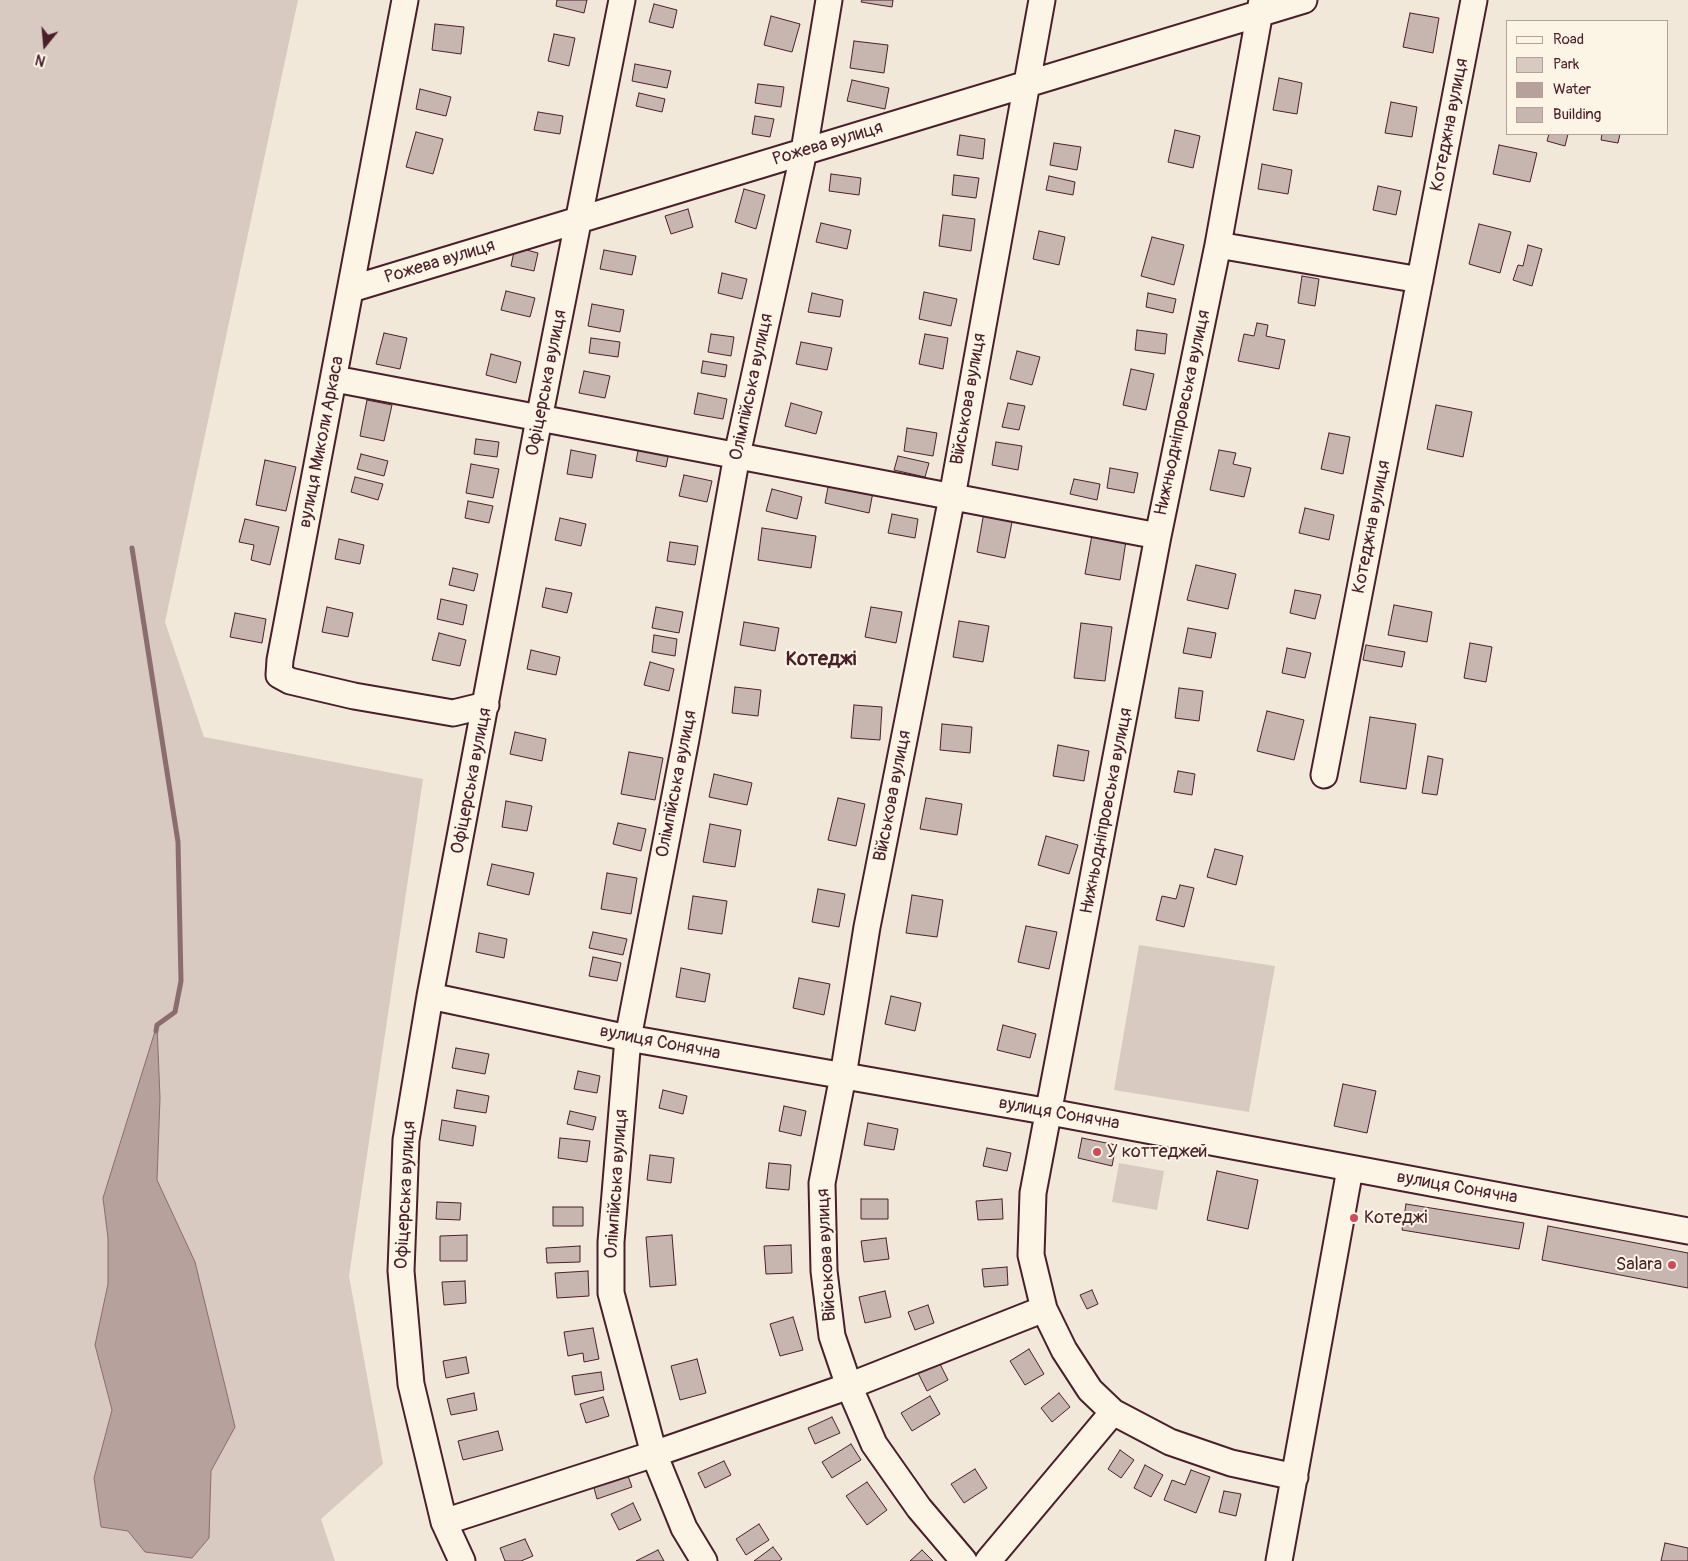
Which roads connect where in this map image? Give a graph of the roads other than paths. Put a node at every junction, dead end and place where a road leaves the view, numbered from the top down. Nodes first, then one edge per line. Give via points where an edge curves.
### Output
1 (405, 0) edge
2 (622, 0) edge
3 (829, 0) edge
4 (1042, 0) edge
5 (1304, 0) edge
6 (1474, 0) edge
7 (1261, 7) edge
8 (1025, 84) junction
9 (804, 151) junction
10 (579, 221) junction
11 (1218, 245) junction
12 (1420, 280) junction
13 (351, 289) junction
14 (335, 379) junction
15 (539, 419) junction
16 (737, 455) junction
17 (952, 497) junction
18 (1158, 536) junction
19 (486, 705) junction
20 (1324, 775) dead end
21 (430, 996) junction
22 (628, 1038) junction
23 (843, 1076) junction
24 (1050, 1112) junction
25 (1350, 1169) junction
26 (1688, 1231) edge
27 (1044, 1309) junction
28 (849, 1386) junction
29 (1113, 1412) junction
30 (654, 1454) junction
31 (1295, 1477) junction
32 (444, 1522) junction
33 (462, 1561) edge
34 (704, 1561) edge
35 (964, 1561) edge
36 (988, 1561) edge
37 (1279, 1561) edge

1 - 13 street, вулиця Миколи Аркаса
2 - 10 street, Офіцерська вулиця
3 - 9 street, Олімпійська вулиця
4 - 8 street, Військова вулиця
5 - 7 street, Рожева вулиця
6 - 12 street, Котеджна вулиця
7 - 8 street, Рожева вулиця
7 - 11 street, Нижньодніпровська вулиця
8 - 9 street, Рожева вулиця
8 - 17 street, Військова вулиця
9 - 10 street, Рожева вулиця
9 - 16 street, Олімпійська вулиця
10 - 13 street, Рожева вулиця
10 - 15 street, Офіцерська вулиця
11 - 12 street
11 - 18 street, Нижньодніпровська вулиця
12 - 20 street, Котеджна вулиця
13 - 14 street, вулиця Миколи Аркаса
14 - 15 street
14 - 19 street, вулиця Миколи Аркаса via 280,660 280,675 290,681 354,696 453,713
15 - 16 street
15 - 19 street, Офіцерська вулиця
16 - 17 street
16 - 22 street, Олімпійська вулиця
17 - 18 street
17 - 23 street, Військова вулиця via 867,927
18 - 24 street, Нижньодніпровська вулиця
19 - 21 street, Офіцерська вулиця
21 - 22 street, вулиця Сонячна
21 - 32 street, Офіцерська вулиця via 406,1140 401,1271 411,1384
22 - 23 street, вулиця Сонячна
22 - 30 street, Олімпійська вулиця via 611,1242 611,1293
23 - 24 street, вулиця Сонячна
23 - 28 street, Військова вулиця via 822,1183 824,1271 832,1336
24 - 25 street, вулиця Сонячна
24 - 27 street, Нижньодніпровська вулиця via 1033,1202 1032,1255
25 - 26 street, вулиця Сонячна
25 - 31 street
27 - 28 street
27 - 29 street, Нижньодніпровська вулиця via 1064,1350 1090,1390
28 - 30 street
28 - 35 street, Військова вулиця via 874,1444 919,1508
29 - 31 street, Нижньодніпровська вулиця via 1170,1442 1231,1462
29 - 36 street
30 - 32 street
30 - 34 street, Олімпійська вулиця via 684,1528
31 - 37 street
32 - 33 street, Офіцерська вулиця

